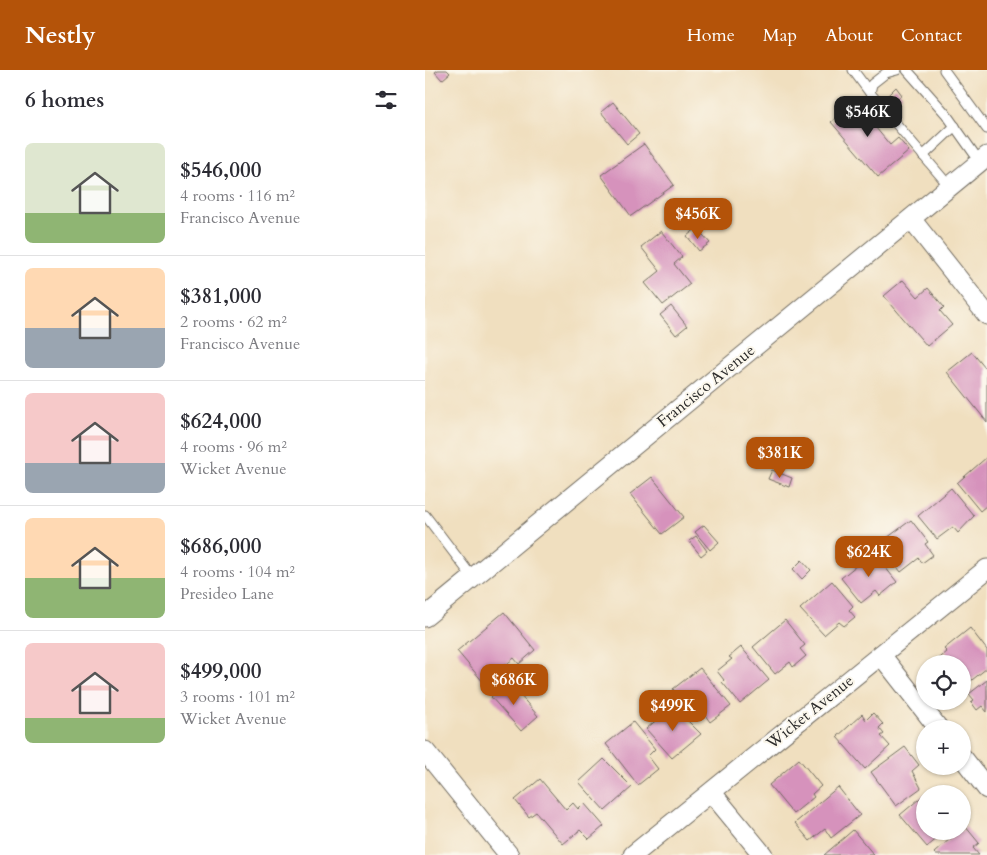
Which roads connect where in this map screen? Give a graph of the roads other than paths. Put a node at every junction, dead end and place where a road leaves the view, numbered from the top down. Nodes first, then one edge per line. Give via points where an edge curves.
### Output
1 (853, 70) edge
2 (897, 70) edge
3 (907, 70) edge
4 (944, 70) edge
5 (870, 93) junction
6 (955, 126) junction
7 (987, 129) edge
8 (923, 156) junction
9 (984, 159) edge
10 (950, 187) junction
11 (911, 219) junction
12 (987, 315) edge
13 (425, 516) edge
14 (987, 569) edge
15 (473, 578) junction
16 (425, 617) edge
17 (881, 655) junction
18 (932, 720) edge
19 (425, 751) edge
20 (971, 768) edge
21 (987, 789) edge
22 (712, 793) junction
23 (509, 855) edge
24 (633, 855) edge
25 (763, 855) edge

1 - 5 lane
2 - 5 lane via 886,73 872,84
3 - 6 lane
4 - 7 lane
5 - 8 lane
6 - 8 lane
6 - 9 lane
8 - 10 lane
9 - 10 street, Francisco Avenue
10 - 11 street, Francisco Avenue
11 - 12 street
11 - 15 street, Francisco Avenue
13 - 15 lane
14 - 17 street, Wicket Avenue
15 - 16 street, Francisco Avenue
17 - 18 street
17 - 22 street, Wicket Avenue
19 - 23 street
20 - 21 street
22 - 24 street, Wicket Avenue
22 - 25 street

